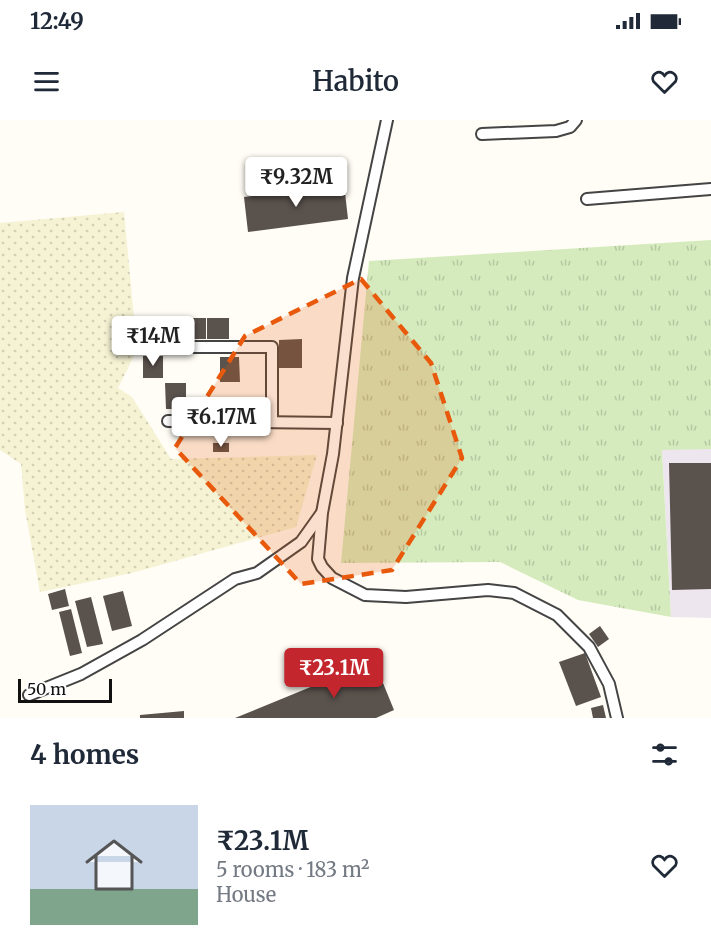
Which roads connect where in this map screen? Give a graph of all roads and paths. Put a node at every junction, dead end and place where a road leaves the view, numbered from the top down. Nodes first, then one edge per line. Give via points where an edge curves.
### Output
1 (387, 120) edge
2 (576, 120) edge
3 (482, 134) dead end
4 (711, 189) edge
5 (587, 199) dead end
6 (144, 347) dead end
7 (168, 421) dead end
8 (272, 422) junction
9 (337, 423) junction
10 (322, 513) junction
11 (29, 695) dead end
12 (617, 718) edge

1 - 9 street via 353,278
2 - 3 street via 570,127 556,131
4 - 5 street
6 - 8 street via 272,347
7 - 8 street
8 - 9 street
9 - 10 street
10 - 11 street via 301,542 257,573 235,579 142,640 81,674
10 - 12 street via 317,546 322,567 332,578 365,595 406,597 488,590 514,593 556,615 590,647 609,684

